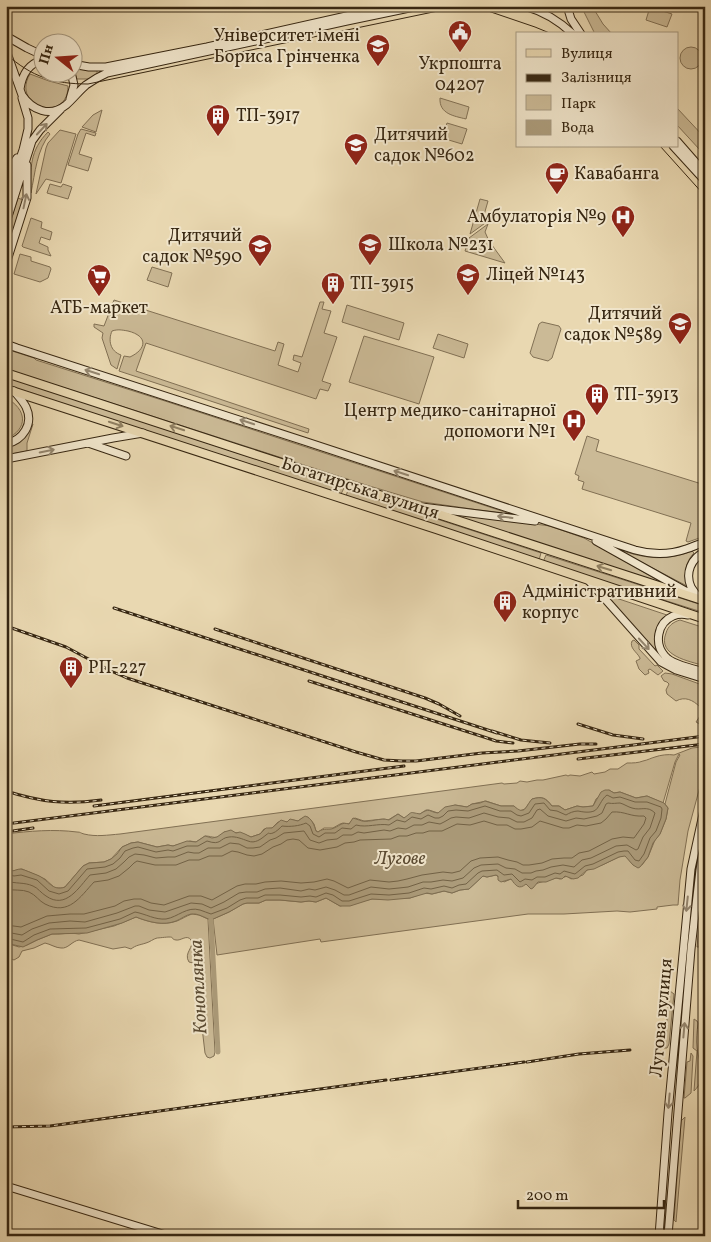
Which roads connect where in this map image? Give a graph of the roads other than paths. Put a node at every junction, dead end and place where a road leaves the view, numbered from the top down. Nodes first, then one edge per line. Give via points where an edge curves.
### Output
1 (391, 6) edge
2 (419, 6) edge
3 (539, 6) edge
4 (566, 6) edge
5 (525, 7) edge
6 (571, 32) edge
7 (581, 32) edge
8 (6, 36) edge
9 (6, 50) edge
10 (32, 50) edge
11 (32, 65) edge
12 (82, 66) edge
13 (73, 82) edge
14 (21, 92) junction
15 (67, 104) junction
16 (678, 142) edge
17 (675, 148) edge
18 (23, 150) junction
19 (27, 157) junction
20 (705, 173) edge
21 (6, 175) edge
22 (705, 181) edge
23 (6, 199) edge
24 (6, 223) edge
25 (6, 264) edge
26 (6, 344) edge
27 (6, 373) edge
28 (10, 390) edge
29 (144, 433) junction
30 (88, 443) junction
31 (6, 444) edge
32 (126, 456) dead end
33 (6, 459) edge
34 (413, 506) junction
35 (553, 523) junction
36 (582, 533) junction
37 (705, 542) edge
38 (705, 552) edge
39 (589, 581) junction
40 (702, 600) edge
41 (693, 615) junction
42 (705, 619) edge
43 (705, 672) edge
44 (705, 678) edge
45 (705, 805) edge
46 (705, 838) edge
47 (6, 1186) edge
48 (169, 1236) edge
49 (659, 1236) edge
50 (668, 1236) edge

1 - 12 main road via 106,67
2 - 15 main road via 107,73 88,84
3 - 5 main road
4 - 7 main road
5 - 6 main road via 556,20
8 - 10 main road
9 - 14 main road
11 - 14 main road via 23,77
13 - 15 main road
14 - 15 main road via 30,105 43,111 53,111
14 - 18 main road via 28,121
19 -> 15 main road via 37,134
16 - 20 main road
17 - 22 main road
18 - 21 main road
18 - 23 main road
19 - 24 main road
25 -> 19 main road via 26,198
35 -> 26 main road, Богатирська вулиця
34 -> 27 main road, Богатирська вулиця
28 -> 29 main road, Богатирська вулиця
28 - 31 main road via 26,408 28,423 22,436
29 - 30 main road
29 - 39 main road, Богатирська вулиця
30 - 32 main road
33 -> 30 main road
35 -> 34 main road
40 -> 34 main road, Богатирська вулиця
35 - 36 main road, Богатирська вулиця
36 - 37 main road, Богатирська вулиця via 656,554 676,552
36 - 40 main road, Богатирська вулиця
38 - 40 main road via 693,560 689,578 691,588
39 - 41 main road, Богатирська вулиця
39 -> 44 main road via 660,662
41 - 42 main road, Богатирська вулиця
41 - 43 main road via 671,617 657,640 667,659
45 -> 49 main road, Лугова вулиця via 691,869
50 -> 46 main road, Лугова вулиця via 691,949
47 - 48 main road

